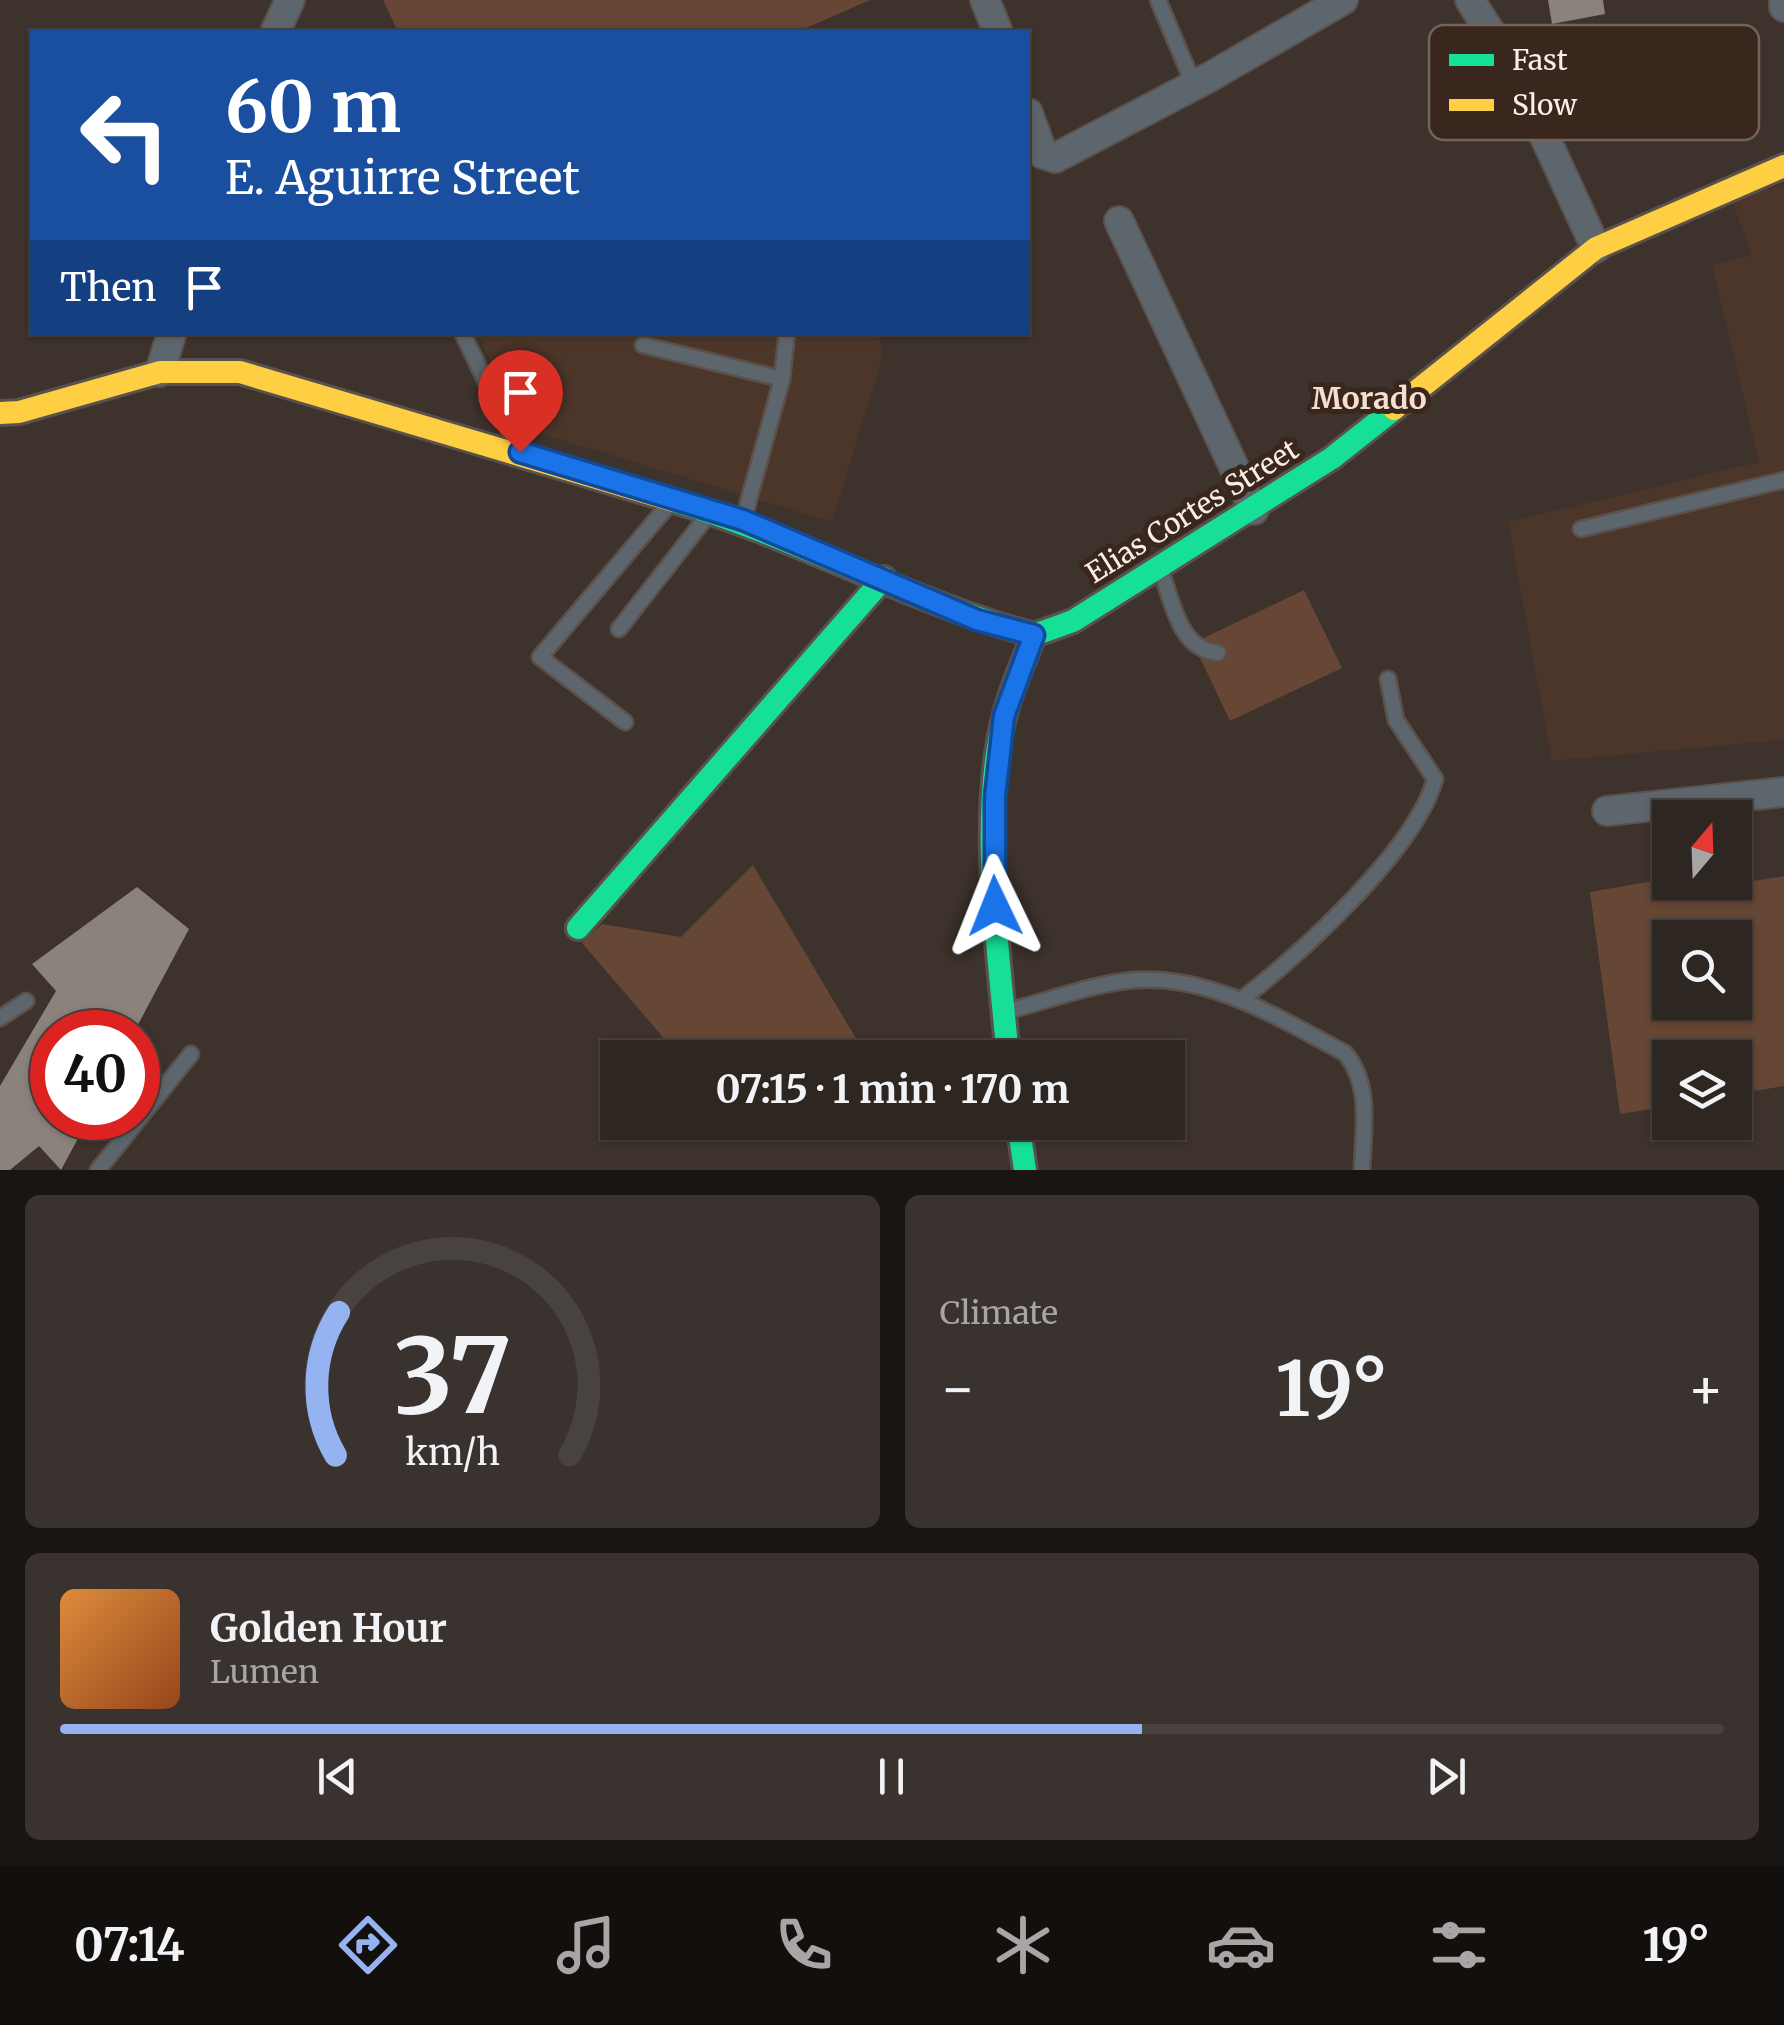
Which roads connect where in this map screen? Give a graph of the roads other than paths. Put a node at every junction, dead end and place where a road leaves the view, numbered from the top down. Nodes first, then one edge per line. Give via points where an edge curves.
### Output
1 (290, 0) edge
2 (984, 0) edge
3 (1158, 0) edge
4 (1470, 0) edge
5 (1784, 0) edge
6 (1328, 3) edge
7 (1784, 8) edge
8 (1486, 25) edge
9 (277, 30) edge
10 (997, 30) edge
11 (1194, 85) junction
12 (1030, 118) edge
13 (1546, 140) edge
14 (1784, 166) edge
15 (1119, 221) dead end
16 (1596, 248) junction
17 (171, 335) edge
18 (463, 335) edge
19 (787, 335) edge
20 (643, 346) dead end
21 (160, 372) junction
22 (782, 379) junction
23 (0, 413) edge
24 (520, 452) junction
25 (1784, 480) edge
26 (674, 498) junction
27 (1254, 510) junction
28 (712, 511) junction
29 (743, 520) junction
30 (1581, 530) dead end
31 (1160, 568) junction
32 (884, 578) junction
33 (619, 629) dead end
34 (1034, 635) junction
35 (1218, 653) dead end
36 (1388, 678) dead end
37 (625, 722) dead end
38 (1784, 792) edge
39 (1607, 811) dead end
40 (578, 928) dead end
41 (1242, 999) junction
42 (26, 1002) dead end
43 (1002, 1012) junction
44 (0, 1018) edge
45 (1006, 1040) edge
46 (191, 1054) dead end
47 (1021, 1140) edge
48 (98, 1170) edge
49 (1025, 1170) edge
50 (1362, 1170) edge

1 - 9 street
2 - 10 street
3 - 11 lane
4 - 8 street
5 - 7 street
6 - 11 street
11 - 12 street via 1055,158 1043,154
13 - 16 street
14 - 16 street, Elias Cortes Street
15 - 27 street
16 - 27 street, Elias Cortes Street via 1332,458
17 - 21 street
18 - 24 lane
19 - 22 lane
20 - 22 lane
21 - 23 street
21 - 24 street via 240,372
22 - 29 lane
24 - 26 street
25 - 30 lane
26 - 28 street
26 - 37 lane via 540,657
27 - 31 street, Elias Cortes Street
28 - 29 street
28 - 33 lane
29 - 32 street
31 - 34 street, Elias Cortes Street via 1073,620
31 - 35 lane via 1184,636
32 - 34 street via 977,620
32 - 40 street
34 - 43 street via 1004,716 995,797 992,870
36 - 41 lane via 1396,720 1435,778 1429,801 1322,929
38 - 39 street
41 - 43 lane via 1185,982 1134,980
41 - 50 lane via 1345,1053 1357,1068 1363,1087
42 - 44 lane
43 - 45 street
46 - 48 lane
47 - 49 street

